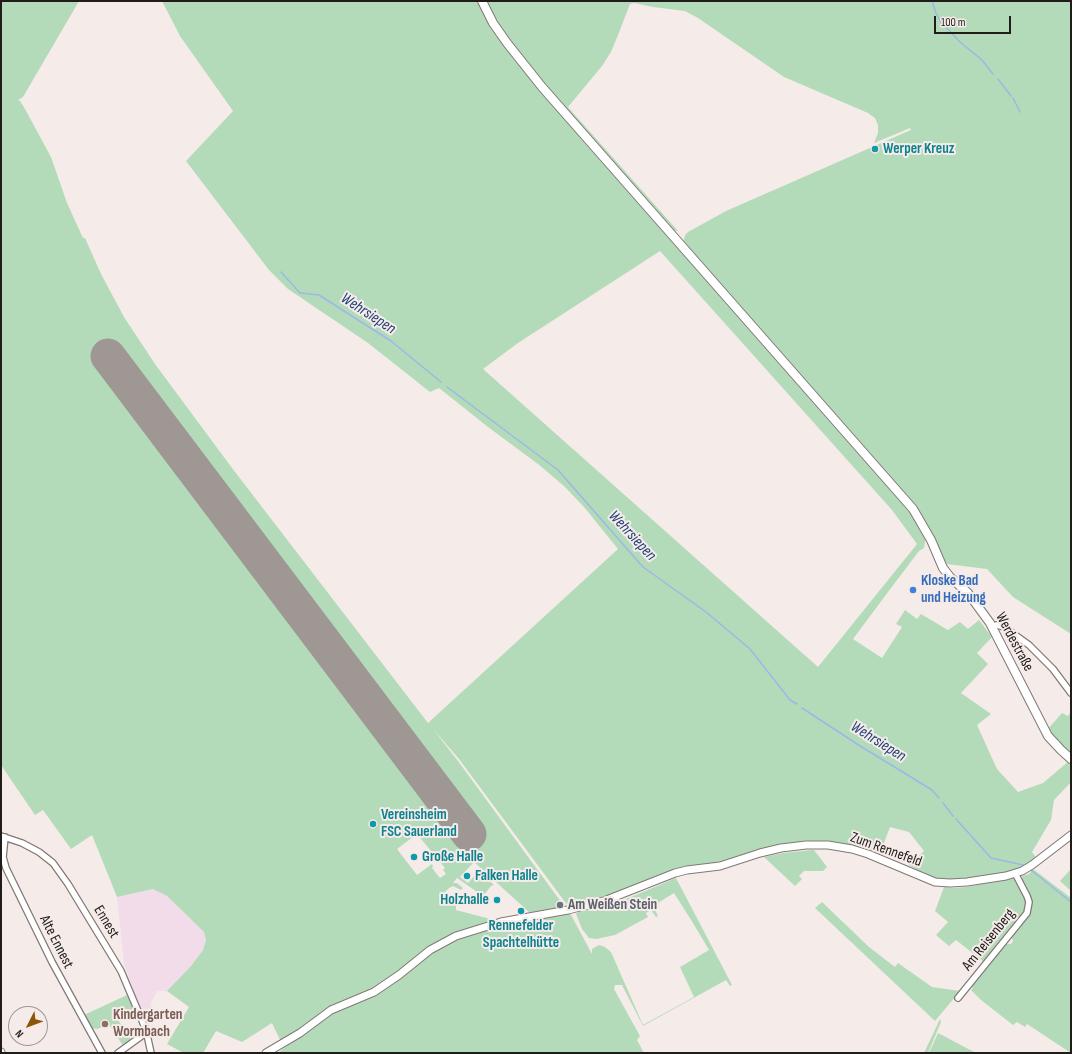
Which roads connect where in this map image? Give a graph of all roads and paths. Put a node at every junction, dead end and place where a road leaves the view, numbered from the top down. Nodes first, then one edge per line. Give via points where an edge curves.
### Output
1 (482, 1) edge
2 (992, 626) junction
3 (1071, 693) edge
4 (1071, 759) edge
5 (1071, 835) edge
6 (3, 836) edge
7 (1015, 873) junction
8 (958, 998) dead end
9 (147, 1032) junction
10 (102, 1053) edge
11 (118, 1053) edge
12 (151, 1053) edge
13 (266, 1053) edge

1 - 2 main road, Werdestraße via 521,63 913,509 943,568 968,593
2 - 3 street via 1004,627 1029,645 1053,669
2 - 4 main road, Werdestraße via 1048,736
5 - 7 street, Zum Rennefeld via 1030,866
6 - 9 street, Ennest via 39,852 57,868 119,968
6 - 10 street, Alte Ennest via 6,868 52,962
7 - 8 street, Am Reisenberg via 1029,902 1027,913
7 - 13 street, Zum Rennefeld via 967,882 944,883 930,880 852,849 828,845 794,846 760,853 720,866 687,870 610,899 493,924 446,941 370,994 331,1010
9 - 11 street
9 - 12 street, Ennest

